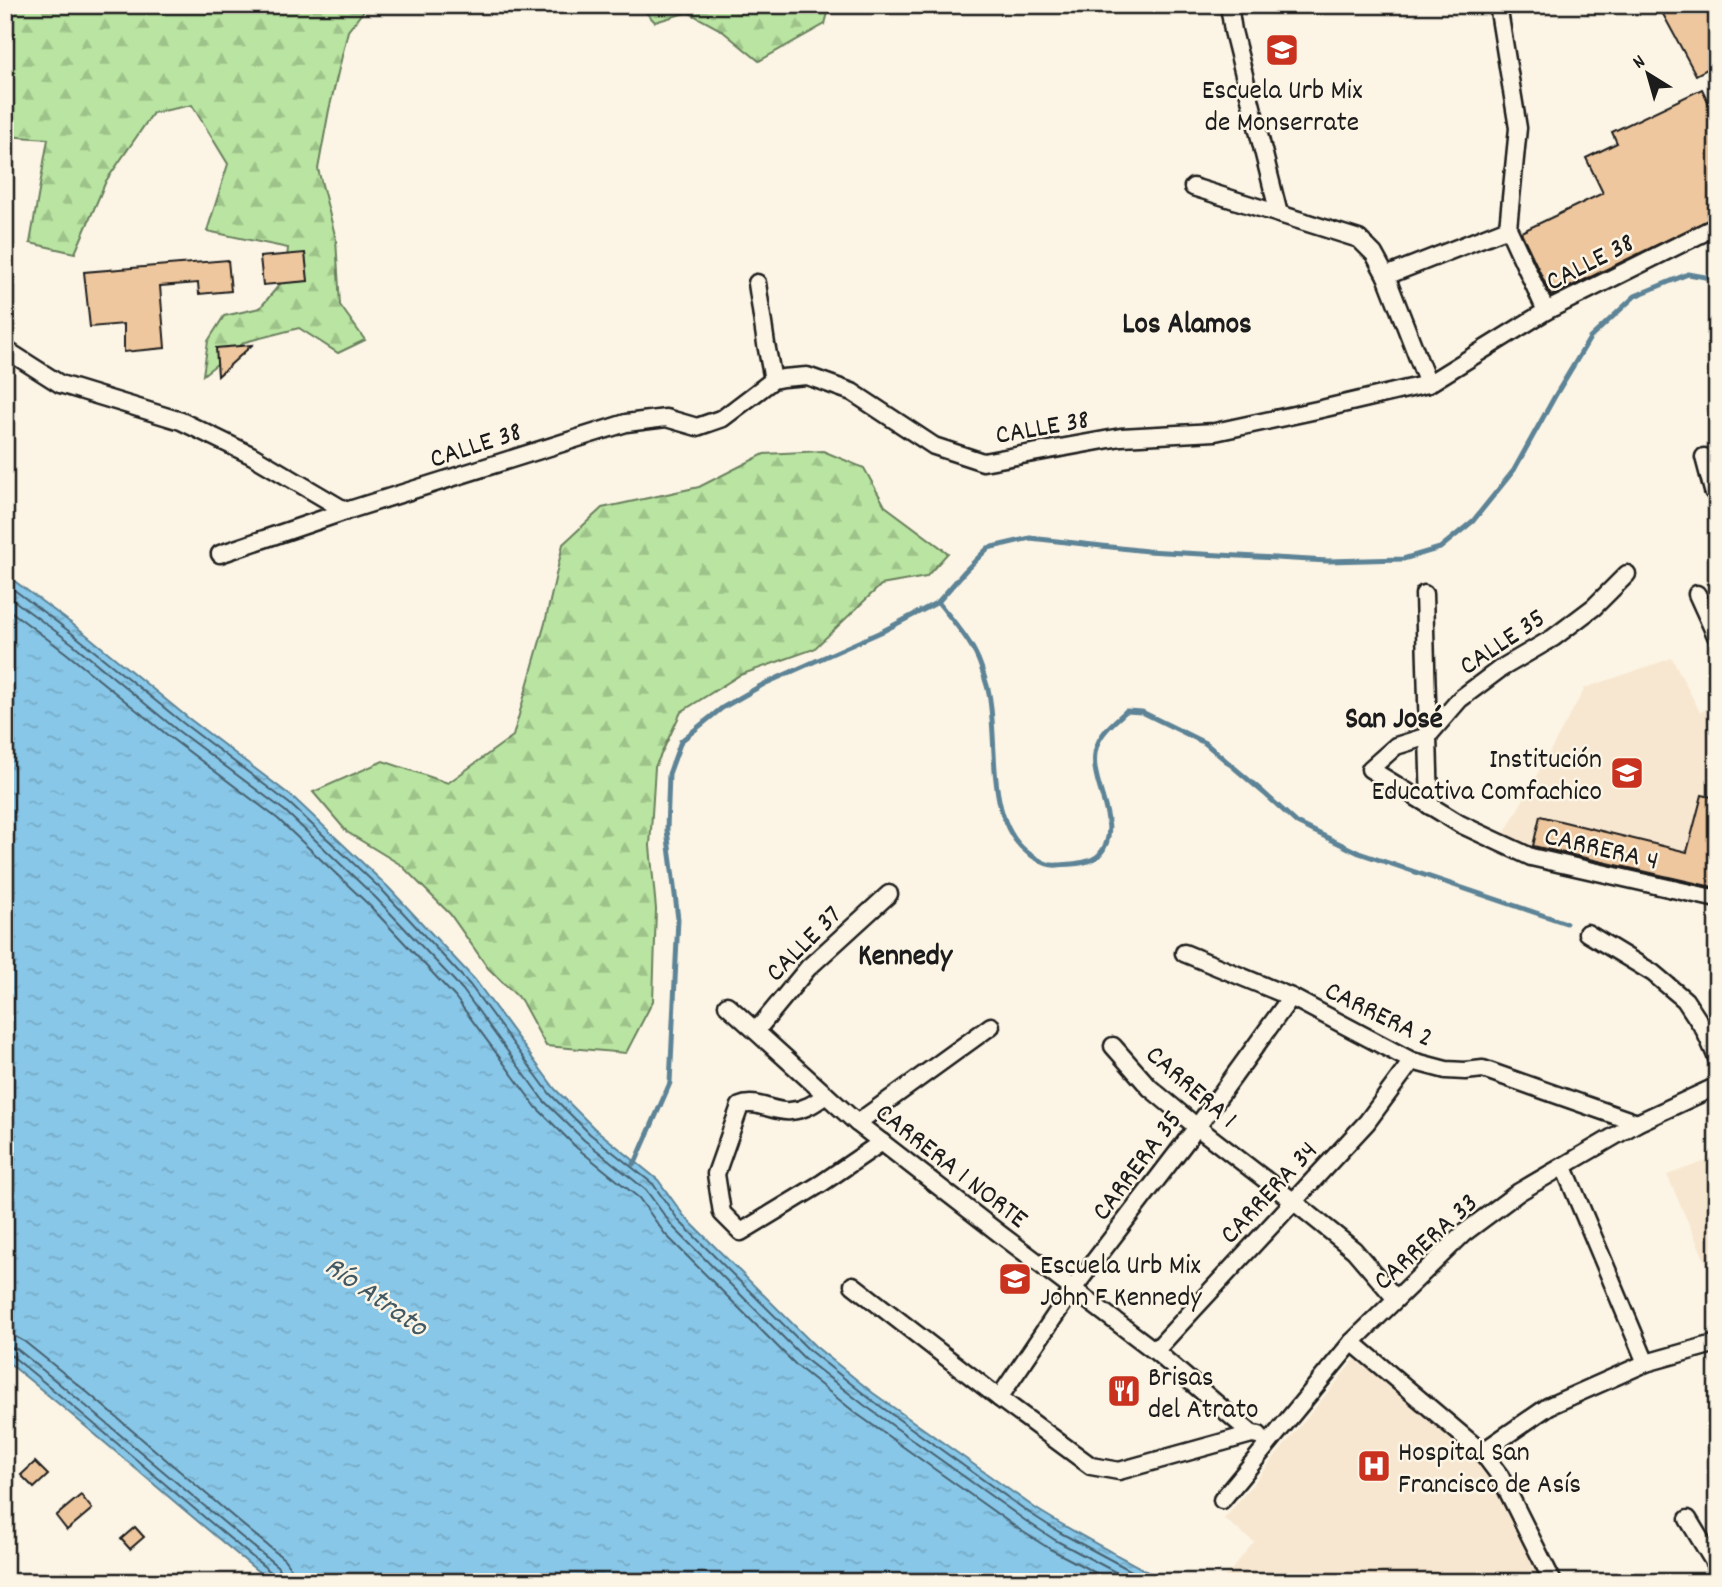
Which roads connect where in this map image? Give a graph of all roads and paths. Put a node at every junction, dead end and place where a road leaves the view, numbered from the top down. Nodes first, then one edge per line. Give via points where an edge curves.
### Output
1 (1229, 5) edge
2 (1498, 5) edge
3 (1193, 187) dead end
4 (1279, 214) junction
5 (1717, 226) edge
6 (1508, 229) junction
7 (1386, 276) junction
8 (757, 283) dead end
9 (1546, 311) junction
10 (5, 349) edge
11 (773, 380) junction
12 (1427, 384) junction
13 (1704, 457) dead end
14 (1717, 494) edge
15 (346, 511) junction
16 (220, 554) dead end
17 (1627, 574) dead end
18 (1424, 594) dead end
19 (1697, 594) dead end
20 (1717, 638) edge
21 (1428, 736) junction
22 (1430, 806) junction
23 (889, 894) dead end
24 (1717, 900) edge
25 (1587, 933) dead end
26 (1184, 953) dead end
27 (1291, 997) junction
28 (727, 1004) dead end
29 (990, 1026) dead end
30 (756, 1031) junction
31 (1113, 1046) dead end
32 (1717, 1058) edge
33 (1412, 1061) junction
34 (1717, 1086) edge
35 (826, 1095) junction
36 (857, 1123) junction
37 (1637, 1123) junction
38 (1197, 1127) junction
39 (881, 1142) junction
40 (1564, 1167) junction
41 (1293, 1200) junction
42 (853, 1285) dead end
43 (1073, 1289) junction
44 (1396, 1299) junction
45 (1352, 1342) junction
46 (1717, 1343) edge
47 (1155, 1351) junction
48 (1646, 1363) junction
49 (999, 1398) junction
50 (1252, 1434) junction
51 (1275, 1437) junction
52 (1482, 1452) junction
53 (1222, 1500) dead end
54 (1688, 1519) dead end
55 (1717, 1567) edge
56 (1553, 1582) edge

1 - 4 street
2 - 6 street via 1518,128
3 - 4 street
4 - 7 street via 1359,239
5 - 9 street, CALLE 38
6 - 7 street
6 - 9 street
7 - 12 street
8 - 11 street
9 - 12 street, CALLE 38
10 - 15 street via 60,384 181,421 251,455
11 - 12 street, CALLE 38 via 807,376 852,392 934,446 984,462 1121,437 1215,432
11 - 15 street, CALLE 38 via 723,418 697,427 666,418 626,423
13 - 14 street
15 - 16 street, CALLE 38
17 - 21 street, CALLE 35 via 1553,638 1460,699
18 - 21 street
19 - 20 street
21 - 22 street
21 - 22 street, CARRERA 4 via 1396,746 1370,769
22 - 24 street, CARRERA 4 via 1531,858
23 - 30 street, CALLE 37 via 808,968
25 - 32 street via 1653,973 1685,1000
26 - 27 street, CARRERA 2
27 - 33 street, CARRERA 2
27 - 38 street, CARRERA 35
28 - 30 street, CARRERA 1 NORTE
29 - 36 street
30 - 35 street, CARRERA 1 NORTE
31 - 38 street, CARRERA 1 via 1150,1088
33 - 37 street, CARRERA 2 via 1446,1070 1483,1069
33 - 41 street, CARRERA 34 via 1367,1122
34 - 37 street, CARRERA 33
35 - 36 street, CARRERA 1 NORTE
35 - 39 street via 810,1107 789,1112 747,1103 740,1106 716,1174 722,1213 741,1232
36 - 39 street, CARRERA 1 NORTE
37 - 40 street, CARRERA 33
38 - 41 street, CARRERA 1
38 - 43 street, CARRERA 35
39 - 43 street, CARRERA 1 NORTE
40 - 44 street, CARRERA 33 via 1519,1192 1464,1233
40 - 48 street
41 - 44 street, CARRERA 1 via 1354,1250
41 - 47 street, CARRERA 34
42 - 49 street
43 - 47 street, CARRERA 1 NORTE
43 - 49 street, CARRERA 35
44 - 45 street, CARRERA 33
45 - 51 street, CARRERA 33
45 - 52 street
46 - 48 street
47 - 50 street, CARRERA 1 NORTE
48 - 52 street via 1549,1406
49 - 50 street via 1091,1466 1119,1471
50 - 51 street
51 - 53 street, CARRERA 33
52 - 56 street via 1500,1476
54 - 55 street

